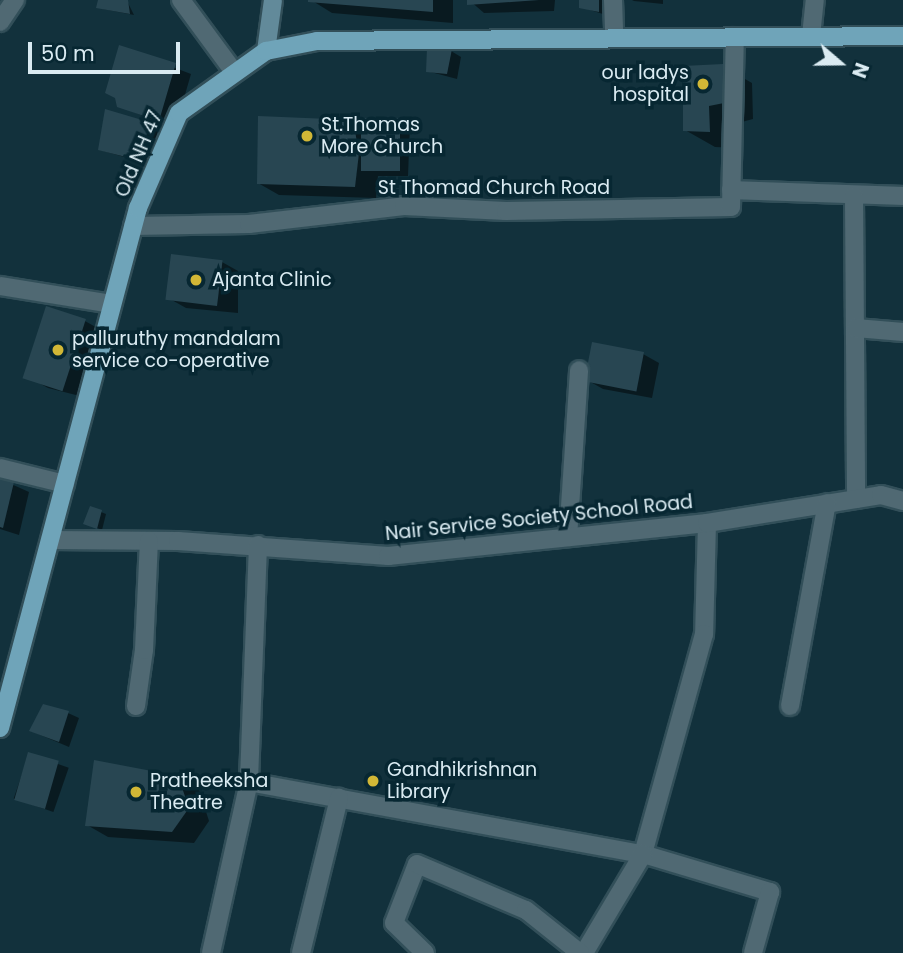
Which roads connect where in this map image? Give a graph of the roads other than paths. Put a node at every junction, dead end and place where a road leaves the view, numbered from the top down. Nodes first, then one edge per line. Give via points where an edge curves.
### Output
1 (15, 0) edge
2 (181, 0) edge
3 (273, 0) edge
4 (613, 0) edge
5 (815, 0) edge
6 (0, 22) edge
7 (811, 36) junction
8 (903, 36) edge
9 (614, 37) junction
10 (735, 37) junction
11 (267, 51) junction
12 (234, 72) junction
13 (854, 196) junction
14 (903, 196) edge
15 (731, 199) junction
16 (133, 226) junction
17 (0, 286) edge
18 (112, 304) junction
19 (856, 328) junction
20 (903, 332) edge
21 (579, 370) dead end
22 (0, 468) edge
23 (65, 484) junction
24 (856, 499) junction
25 (903, 500) edge
26 (827, 503) junction
27 (707, 523) junction
28 (568, 537) junction
29 (50, 540) junction
30 (149, 541) junction
31 (258, 545) junction
32 (136, 705) dead end
33 (790, 706) dead end
34 (0, 728) edge
35 (249, 782) junction
36 (339, 798) junction
37 (643, 854) junction
38 (211, 953) edge
39 (301, 953) edge
40 (425, 953) edge
41 (582, 953) edge
42 (753, 953) edge

1 - 6 street
2 - 12 street
3 - 11 street
4 - 9 street
5 - 7 street
7 - 8 main road, Old NH 47
7 - 10 main road, Old NH 47
9 - 10 main road, Old NH 47
9 - 11 main road, Old NH 47 via 391,38 317,41
10 - 15 street
11 - 12 main road, Old NH 47
12 - 16 main road, Old NH 47 via 179,113
13 - 14 street, St Thomad Church Road
13 - 15 street, St Thomad Church Road
13 - 19 street
15 - 16 street, St Thomad Church Road via 506,211 404,206 249,225
16 - 18 main road, Old NH 47
17 - 18 street
18 - 23 main road, Old NH 47
19 - 20 street
19 - 24 street
21 - 28 street
22 - 23 street
23 - 29 main road, Old NH 47
24 - 25 street, Nair Service Society School Road via 881,495
24 - 26 street, Nair Service Society School Road
26 - 27 street, Nair Service Society School Road
26 - 33 street
27 - 28 street, Nair Service Society School Road
27 - 37 street via 704,634
28 - 31 street, Nair Service Society School Road via 388,556
29 - 30 street, Nair Service Society School Road
29 - 34 main road, Old NH 47
30 - 31 street, Nair Service Society School Road
30 - 32 street via 145,650
31 - 35 street
35 - 36 street
35 - 38 street
36 - 37 street
36 - 39 street
37 - 41 street
37 - 42 street via 770,892
40 - 41 street via 394,923 417,864 526,910

